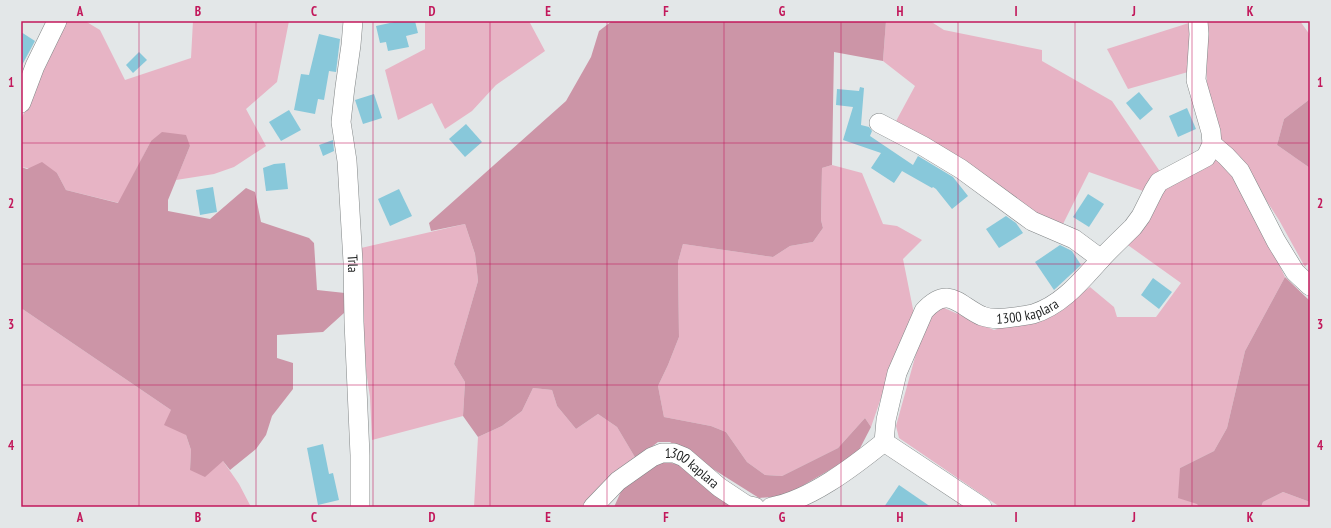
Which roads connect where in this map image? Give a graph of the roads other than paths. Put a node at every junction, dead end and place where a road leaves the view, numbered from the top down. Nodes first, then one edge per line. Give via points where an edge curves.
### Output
1 (57, 21) edge
2 (353, 21) edge
3 (1198, 21) edge
4 (21, 103) edge
5 (880, 123) dead end
6 (1212, 144) junction
7 (1101, 259) junction
8 (1310, 286) edge
9 (884, 442) junction
10 (360, 507) edge
11 (593, 507) edge
12 (755, 507) edge
13 (771, 507) edge
14 (982, 507) edge

1 - 4 street via 35,66
2 - 10 street, Trla via 341,122 347,161 353,262
3 - 6 street via 1196,80
5 - 7 street via 961,169 1032,221 1074,239
6 - 7 street, 1300 kaplara via 1206,157 1159,182 1141,216
6 - 8 street via 1240,171 1276,241 1295,272
7 - 9 street, 1300 kaplara via 1073,290 1054,304 1034,313 989,318 960,302 945,298 929,306 924,311 897,372 886,420
9 - 13 street via 840,475 806,495
9 - 14 street
11 - 12 street, 1300 kaplara via 618,481 652,457 662,453 674,453 684,456 719,487

